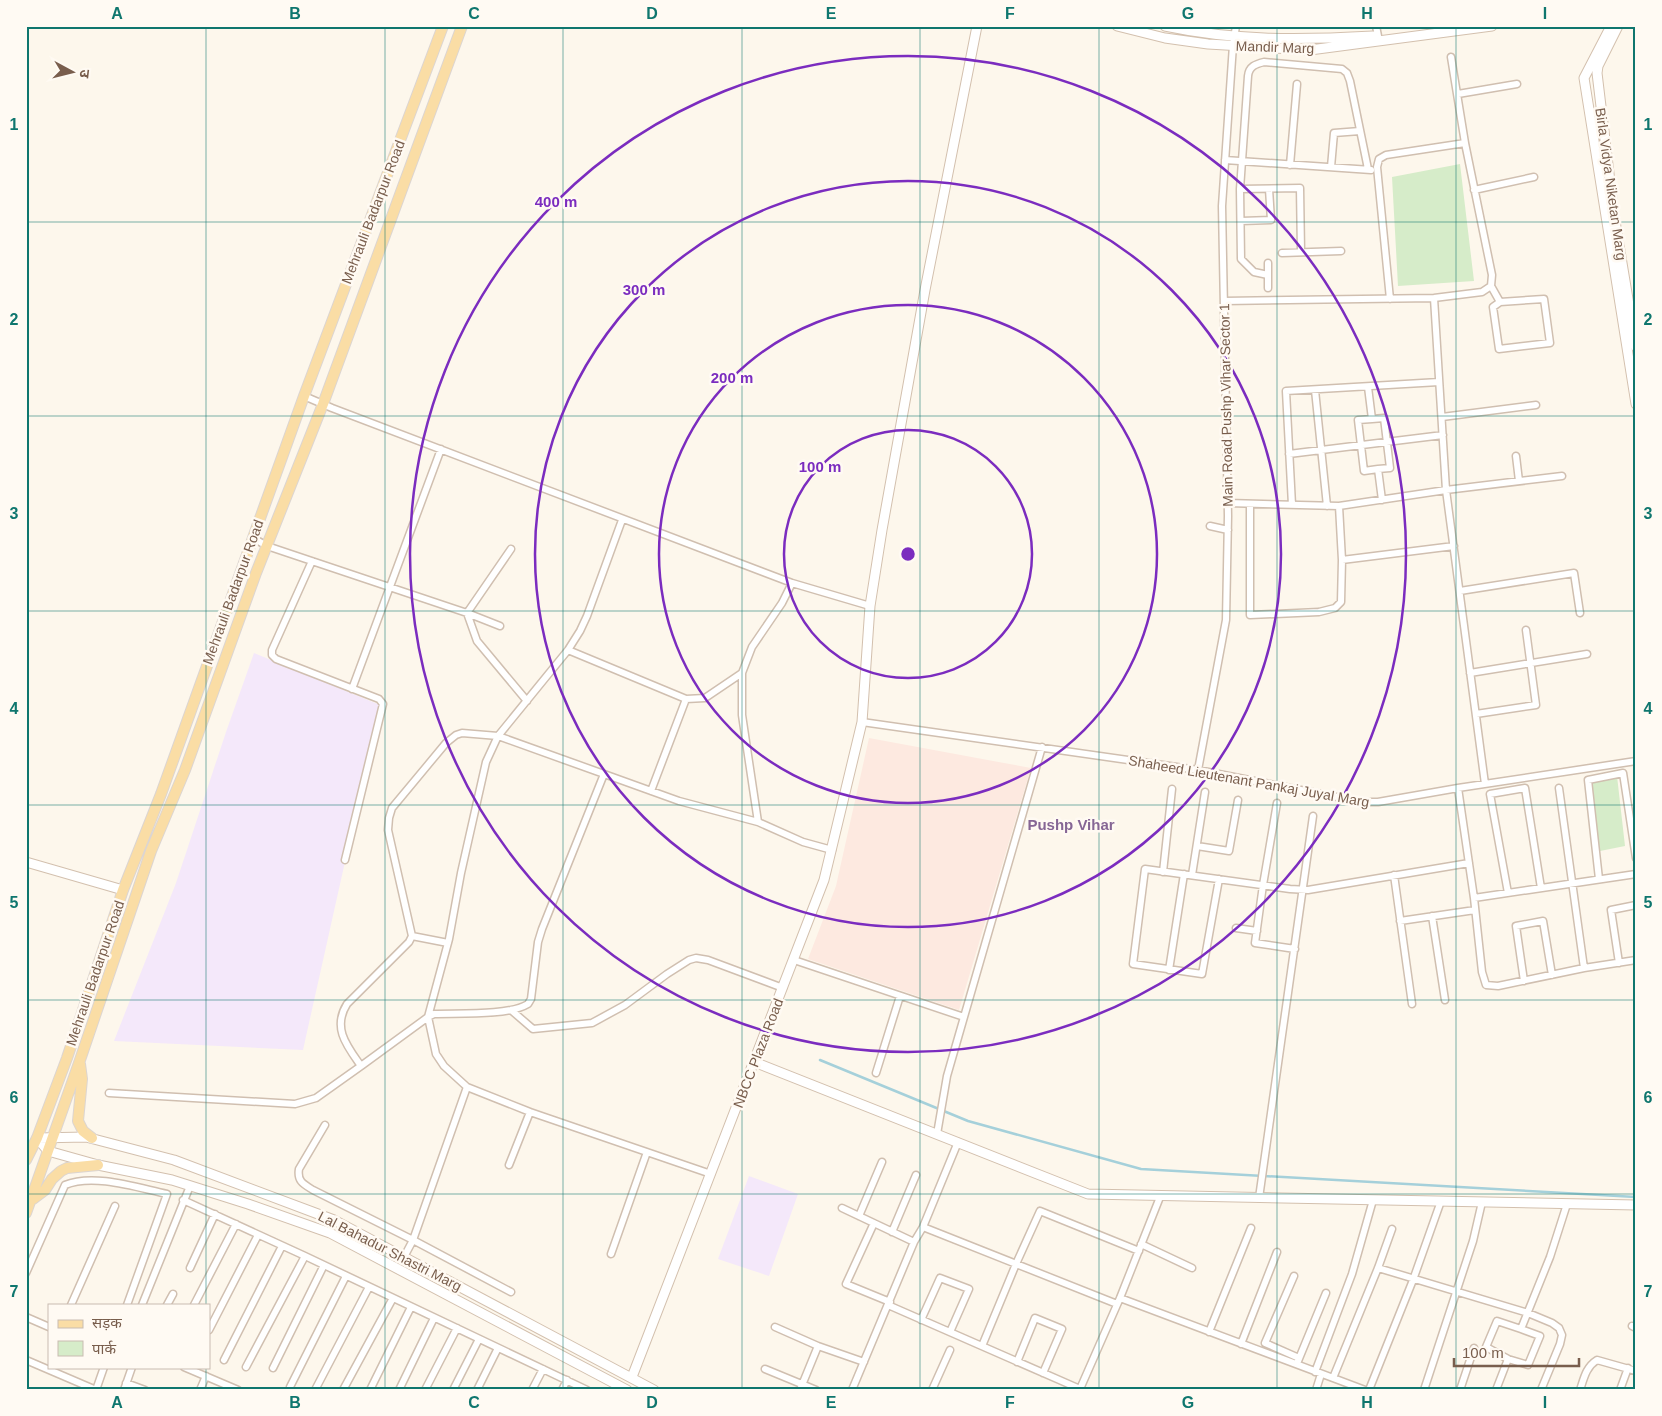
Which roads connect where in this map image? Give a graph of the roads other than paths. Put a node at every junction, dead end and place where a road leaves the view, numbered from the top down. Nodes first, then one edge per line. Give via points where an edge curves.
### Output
1 (443, 26) edge
2 (462, 26) edge
3 (977, 26) edge
4 (1117, 26) edge
5 (1165, 26) edge
6 (1236, 26) edge
7 (1376, 26) edge
8 (1441, 26) edge
9 (1492, 26) edge
10 (1611, 26) edge
11 (1618, 26) edge
12 (1378, 36) junction
13 (1233, 41) junction
14 (1451, 56) dead end
15 (1297, 84) dead end
16 (1517, 84) dead end
17 (1458, 94) junction
18 (1360, 131) junction
19 (1465, 143) junction
20 (1225, 160) junction
21 (1241, 162) junction
22 (1290, 164) junction
23 (1331, 167) junction
24 (1368, 170) junction
25 (1378, 170) junction
26 (1534, 177) dead end
27 (1240, 189) junction
28 (1269, 189) junction
29 (1474, 190) junction
30 (1607, 191) junction
31 (1241, 221) junction
32 (1341, 251) dead end
33 (1301, 252) junction
34 (1282, 253) dead end
35 (1268, 263) dead end
36 (1268, 275) junction
37 (1491, 286) junction
38 (1268, 288) dead end
39 (1622, 292) junction
40 (1434, 298) junction
41 (1390, 299) junction
42 (1224, 301) junction
43 (1500, 302) junction
44 (1636, 347) edge
45 (1440, 382) junction
46 (1368, 387) junction
47 (1315, 390) junction
48 (304, 396) junction
49 (323, 404) junction
50 (1636, 404) edge
51 (1536, 405) dead end
52 (1442, 417) junction
53 (1372, 419) junction
54 (1443, 435) junction
55 (1387, 442) junction
56 (1360, 445) junction
57 (441, 450) junction
58 (1320, 451) junction
59 (1289, 454) junction
60 (1516, 456) dead end
61 (1378, 469) junction
62 (1562, 476) dead end
63 (1519, 481) junction
64 (1446, 490) junction
65 (1382, 500) junction
66 (1228, 503) junction
67 (1250, 504) junction
68 (1292, 505) junction
69 (1327, 506) junction
70 (1339, 506) junction
71 (622, 520) junction
72 (1210, 526) dead end
73 (1228, 530) junction
74 (253, 538) junction
75 (267, 546) junction
76 (1454, 546) junction
77 (511, 549) dead end
78 (1342, 560) junction
79 (312, 561) junction
80 (792, 583) junction
81 (389, 588) junction
82 (1460, 591) junction
83 (870, 606) junction
84 (467, 613) junction
85 (1580, 613) dead end
86 (500, 626) dead end
87 (1526, 630) dead end
88 (568, 650) junction
89 (1587, 654) dead end
90 (1530, 663) junction
91 (1470, 672) junction
92 (742, 673) junction
93 (352, 688) junction
94 (686, 699) junction
95 (527, 701) junction
96 (1476, 714) junction
97 (862, 722) junction
98 (498, 736) junction
99 (1042, 747) junction
100 (1636, 761) edge
101 (1198, 770) junction
102 (604, 774) junction
103 (1485, 784) junction
104 (1458, 788) junction
105 (1559, 788) dead end
106 (1172, 789) dead end
107 (651, 791) junction
108 (1205, 792) dead end
109 (1238, 800) dead end
110 (1277, 803) dead end
111 (1313, 816) dead end
112 (758, 822) junction
113 (1197, 846) junction
114 (832, 850) junction
115 (1636, 858) edge
116 (345, 860) dead end
117 (26, 862) edge
118 (1469, 863) junction
119 (1163, 872) junction
120 (1184, 874) junction
121 (1636, 874) edge
122 (1192, 875) junction
123 (1394, 875) junction
124 (1219, 879) junction
125 (1599, 879) junction
126 (1573, 883) junction
127 (1263, 885) junction
128 (1542, 888) junction
129 (124, 890) junction
130 (1303, 890) junction
131 (1508, 893) junction
132 (1474, 898) junction
133 (1636, 905) edge
134 (1475, 910) junction
135 (1432, 916) junction
136 (1400, 920) junction
137 (1236, 928) dead end
138 (1257, 931) junction
139 (412, 936) junction
140 (448, 943) junction
141 (1294, 949) junction
142 (794, 960) junction
143 (1636, 960) edge
144 (1619, 962) junction
145 (1584, 968) junction
146 (1169, 970) junction
147 (1552, 975) junction
148 (1524, 981) junction
149 (783, 988) junction
150 (900, 996) junction
151 (1445, 1000) dead end
152 (1412, 1004) dead end
153 (511, 1010) junction
154 (428, 1017) junction
155 (964, 1017) junction
156 (754, 1062) junction
157 (79, 1064) junction
158 (361, 1066) junction
159 (876, 1073) dead end
160 (467, 1087) junction
161 (109, 1093) dead end
162 (530, 1112) junction
163 (325, 1125) dead end
164 (937, 1134) junction
165 (36, 1138) junction
166 (53, 1138) junction
167 (92, 1138) junction
168 (958, 1142) junction
169 (48, 1151) junction
170 (647, 1152) junction
171 (26, 1160) edge
172 (882, 1162) dead end
173 (98, 1165) junction
174 (509, 1165) dead end
175 (711, 1174) junction
176 (916, 1175) dead end
177 (190, 1186) junction
178 (1160, 1196) junction
179 (32, 1198) junction
180 (1259, 1198) junction
181 (183, 1200) junction
182 (1372, 1200) junction
183 (1441, 1202) junction
184 (1482, 1202) junction
185 (1567, 1204) junction
186 (1636, 1205) edge
187 (115, 1206) dead end
188 (842, 1208) dead end
189 (26, 1213) edge
190 (215, 1214) junction
191 (859, 1216) junction
192 (874, 1223) junction
193 (236, 1224) junction
194 (923, 1227) junction
195 (1251, 1228) dead end
196 (1392, 1229) dead end
197 (892, 1232) junction
198 (258, 1235) junction
199 (413, 1240) junction
200 (914, 1242) junction
201 (282, 1246) junction
202 (1140, 1248) junction
203 (1278, 1252) dead end
204 (611, 1254) dead end
205 (305, 1256) junction
206 (404, 1258) junction
207 (1016, 1264) junction
208 (324, 1266) junction
209 (190, 1268) dead end
210 (1192, 1268) dead end
211 (1378, 1268) junction
212 (26, 1273) edge
213 (346, 1276) junction
214 (1294, 1276) dead end
215 (1414, 1280) junction
216 (369, 1287) junction
217 (511, 1292) dead end
218 (1456, 1292) junction
219 (1326, 1293) dead end
220 (173, 1294) dead end
221 (393, 1298) junction
222 (1118, 1301) junction
223 (889, 1303) junction
224 (71, 1304) edge
225 (127, 1304) edge
226 (142, 1304) edge
227 (168, 1304) edge
228 (195, 1304) edge
229 (411, 1307) junction
230 (1528, 1313) junction
231 (26, 1317) edge
232 (434, 1318) junction
233 (921, 1320) junction
234 (48, 1327) edge
235 (775, 1327) dead end
236 (210, 1328) edge
237 (457, 1328) junction
238 (1521, 1329) junction
239 (950, 1332) junction
240 (1209, 1332) junction
241 (480, 1339) junction
242 (1241, 1344) junction
243 (818, 1346) junction
244 (982, 1346) junction
245 (498, 1348) junction
246 (1474, 1348) dead end
247 (950, 1350) dead end
248 (1299, 1358) junction
249 (1508, 1359) junction
250 (26, 1360) edge
251 (224, 1360) dead end
252 (864, 1362) junction
253 (1017, 1362) junction
254 (1296, 1365) junction
255 (246, 1367) dead end
256 (104, 1368) edge
257 (132, 1368) edge
258 (186, 1368) edge
259 (273, 1368) dead end
260 (1628, 1368) junction
261 (543, 1369) junction
262 (765, 1369) dead end
263 (1636, 1371) edge
264 (1043, 1373) junction
265 (1318, 1373) junction
266 (206, 1376) junction
267 (632, 1376) junction
268 (1333, 1378) junction
269 (567, 1380) junction
270 (125, 1386) edge
271 (290, 1387) dead end
272 (801, 1387) edge
273 (1078, 1389) edge
274 (145, 1390) edge
275 (200, 1390) edge
276 (238, 1390) edge
277 (315, 1390) edge
278 (342, 1390) edge
279 (370, 1390) edge
280 (399, 1390) edge
281 (425, 1390) edge
282 (453, 1390) edge
283 (477, 1390) edge
284 (532, 1390) edge
285 (562, 1390) edge
286 (587, 1390) edge
287 (627, 1390) edge
288 (654, 1390) edge
289 (816, 1390) edge
290 (852, 1390) edge
291 (932, 1390) edge
292 (1316, 1390) edge
293 (1367, 1390) edge
294 (1424, 1390) edge
295 (1460, 1390) edge
296 (1496, 1390) edge
297 (1541, 1390) edge
298 (1580, 1390) edge
299 (1620, 1390) edge

1 - 48 main road, Mehrauli Badarpur Road
2 - 49 main road, Mehrauli Badarpur Road
3 - 83 street, NBCC Plaza Road via 925,290
4 - 13 street, Mandir Marg via 1208,44
5 - 13 street, Mandir Marg
6 - 13 street, Main Road Pushp Vihar Sector 1
7 - 12 street
8 - 12 street, Mandir Marg
9 - 13 street, Mandir Marg via 1310,50
10 - 30 street via 1584,78
11 - 30 street, Birla Vidya Niketan Marg via 1597,73
12 - 13 street, Mandir Marg
13 - 20 street, Main Road Pushp Vihar Sector 1
14 - 17 street
15 - 22 street
16 - 17 street
17 - 19 street
18 - 21 street via 1350,82 1342,69 1257,63 1248,76
18 - 23 street via 1334,133
18 - 24 street
19 - 25 street via 1386,155 1379,159
19 - 29 street
20 - 21 street
20 - 42 street, Main Road Pushp Vihar Sector 1 via 1222,206
21 - 22 street
21 - 27 street
22 - 23 street
23 - 24 street
24 - 25 street
25 - 41 street
26 - 29 street
27 - 28 street
27 - 31 street
28 - 31 street via 1270,220
28 - 33 street via 1300,188
29 - 37 street via 1492,275
30 - 39 street
31 - 36 street via 1241,259 1254,272
32 - 33 street
33 - 34 street
35 - 36 street
36 - 38 street
37 - 40 street via 1482,292
37 - 43 street
39 - 44 street
39 - 50 street
40 - 41 street
40 - 45 street
41 - 42 street
42 - 66 street, Main Road Pushp Vihar Sector 1
43 - 43 street via 1493,307 1498,349 1550,343 1544,299
45 - 46 street
45 - 52 street
46 - 47 street
46 - 53 street
47 - 58 street
47 - 59 street via 1286,391
48 - 49 street
48 - 74 main road, Mehrauli Badarpur Road
49 - 57 street
49 - 75 main road, Mehrauli Badarpur Road
51 - 52 street
52 - 54 street
53 - 55 street via 1384,418
53 - 56 street via 1358,420
54 - 55 street
54 - 64 street
55 - 56 street
55 - 61 street via 1390,468
56 - 58 street
56 - 61 street via 1364,471
57 - 71 street
57 - 81 street
58 - 59 street
58 - 69 street
59 - 68 street
60 - 63 street
61 - 65 street
62 - 63 street
63 - 64 street
64 - 65 street
64 - 76 street
65 - 70 street
66 - 67 street
66 - 73 street, Main Road Pushp Vihar Sector 1
67 - 68 street
67 - 78 street via 1250,616 1335,608 1342,602
68 - 69 street
69 - 70 street
70 - 78 street
71 - 80 street
71 - 88 street via 587,616
72 - 73 street
73 - 101 street, Main Road Pushp Vihar Sector 1 via 1226,620
74 - 75 street
74 - 129 main road, Mehrauli Badarpur Road
75 - 79 street
75 - 157 main road, Mehrauli Badarpur Road via 185,770 151,851
76 - 78 street
76 - 82 street
77 - 84 street
79 - 81 street
79 - 93 street via 272,655
80 - 83 street
80 - 92 street via 752,647
81 - 84 street
81 - 93 street
82 - 85 street via 1574,573
82 - 91 street
83 - 97 street, NBCC Plaza Road
84 - 86 street
84 - 95 street via 477,641
87 - 90 street
88 - 94 street
88 - 95 street
89 - 90 street
90 - 91 street
90 - 96 street via 1536,705
91 - 96 street
92 - 94 street via 706,698
92 - 112 street via 742,715
93 - 116 street via 379,699 383,704
94 - 107 street
95 - 98 street
96 - 103 street
97 - 99 street, Shaheed Lieutenant Pankaj Juyal Marg
97 - 114 street, NBCC Plaza Road
98 - 102 street
98 - 139 street via 456,735 392,808 388,830
98 - 140 street via 486,762
99 - 101 street, Shaheed Lieutenant Pankaj Juyal Marg
99 - 155 street
100 - 103 street, Shaheed Lieutenant Pankaj Juyal Marg
101 - 104 street, Shaheed Lieutenant Pankaj Juyal Marg via 1363,802
102 - 107 street
102 - 153 street via 542,929 531,999 528,1004
103 - 104 street, Shaheed Lieutenant Pankaj Juyal Marg
104 - 118 street
105 - 126 street
106 - 119 street
107 - 112 street
108 - 113 street
109 - 113 street via 1229,851
110 - 127 street
111 - 130 street
112 - 114 street via 802,842
113 - 122 street
114 - 142 street, NBCC Plaza Road
115 - 125 street via 1623,773 1588,780
117 - 129 street
118 - 123 street
118 - 132 street
119 - 120 street
119 - 146 street via 1144,869 1133,964
120 - 122 street
120 - 146 street
121 - 125 street
122 - 124 street
123 - 130 street
123 - 136 street
124 - 127 street
124 - 146 street via 1202,974
125 - 126 street
126 - 128 street
126 - 145 street
127 - 130 street
127 - 138 street
128 - 131 street
128 - 131 street via 1525,788 1490,794
129 - 165 main road, Mehrauli Badarpur Road
130 - 141 street
131 - 132 street
132 - 134 street
133 - 144 street via 1611,910
134 - 135 street
134 - 148 street via 1486,985
135 - 136 street
135 - 151 street
136 - 152 street
137 - 138 street
138 - 141 street via 1256,943
139 - 140 street
139 - 158 street via 342,1012 343,1040
140 - 154 street
141 - 180 street
142 - 149 street, NBCC Plaza Road
142 - 150 street
143 - 144 street
144 - 145 street
145 - 147 street
147 - 148 street
147 - 148 street via 1543,921 1516,926
149 - 153 street via 696,958 592,1023 533,1029
149 - 156 street, NBCC Plaza Road
150 - 155 street
150 - 159 street
153 - 154 street
154 - 158 street
154 - 160 street via 436,1054
155 - 164 street via 947,1076
156 - 164 street
156 - 175 street, NBCC Plaza Road
157 - 166 main road, Mehrauli Badarpur Road
157 - 167 main road via 82,1079 78,1121
158 - 161 street via 316,1098 295,1104
160 - 162 street
160 - 199 street
162 - 170 street
162 - 174 street
163 - 199 street via 300,1169 301,1183
164 - 168 street
165 - 166 street, Lal Bahadur Shastri Marg
165 - 169 street
165 - 171 main road, Mehrauli Badarpur Road
166 - 167 street, Lal Bahadur Shastri Marg
166 - 169 main road, Mehrauli Badarpur Road
167 - 206 street, Lal Bahadur Shastri Marg via 174,1160 334,1220
168 - 178 street via 1088,1194
168 - 194 street
169 - 173 street, Lal Bahadur Shastri Marg
169 - 179 main road, Mehrauli Badarpur Road
170 - 175 street
170 - 204 street
172 - 191 street
173 - 177 street, Lal Bahadur Shastri Marg
173 - 179 main road via 67,1168
175 - 267 street, NBCC Plaza Road
176 - 197 street
177 - 181 street
177 - 287 street, Lal Bahadur Shastri Marg via 330,1233
178 - 180 street
178 - 202 street
179 - 189 main road
180 - 182 street
181 - 190 street
181 - 226 street
182 - 183 street
182 - 265 street via 1352,1274
183 - 184 street
183 - 215 street
184 - 185 street
184 - 218 street
185 - 186 street
185 - 230 street
187 - 224 street
188 - 191 street
190 - 193 street
190 - 209 street
191 - 192 street
192 - 197 street
192 - 223 street via 846,1284
193 - 198 street
193 - 228 street
194 - 200 street
194 - 207 street
195 - 240 street
196 - 211 street
197 - 200 street
198 - 201 street
198 - 236 street
199 - 206 street
199 - 217 street
200 - 223 street
201 - 205 street
201 - 251 street
202 - 207 street via 1040,1211
202 - 210 street
202 - 222 street
203 - 242 street
205 - 208 street
205 - 255 street
206 - 267 street, Lal Bahadur Shastri Marg
207 - 222 street
207 - 244 street
208 - 213 street
208 - 259 street
211 - 215 street
211 - 268 street
212 - 225 street via 65,1185 74,1181 98,1181 167,1194
213 - 216 street
213 - 271 street
214 - 248 street via 1265,1343
215 - 218 street
215 - 293 street
216 - 221 street
216 - 277 street
218 - 230 street
218 - 294 street
219 - 248 street
220 - 227 street
221 - 229 street
221 - 278 street
222 - 240 street
222 - 273 street
223 - 233 street
223 - 252 street
229 - 232 street
229 - 279 street
230 - 238 street
230 - 297 street via 1552,1323 1562,1335
231 - 234 street
232 - 237 street
232 - 280 street
233 - 239 street
233 - 239 street via 940,1278 968,1289
235 - 243 street
237 - 241 street
237 - 281 street
238 - 249 street via 1540,1336 1528,1365
238 - 249 street via 1498,1321 1486,1347
239 - 244 street
240 - 242 street
241 - 245 street
241 - 282 street
242 - 254 street
243 - 252 street
243 - 272 street
244 - 253 street
245 - 261 street
245 - 283 street
246 - 295 street
247 - 291 street
248 - 254 street
249 - 296 street
250 - 256 street via 96,1390
252 - 290 street
253 - 264 street
253 - 264 street via 1035,1318 1062,1329
254 - 265 street
257 - 270 street
258 - 266 street
260 - 263 street
260 - 298 street via 1597,1360 1590,1364
260 - 299 street
261 - 269 street
261 - 284 street
262 - 272 street
264 - 273 street
265 - 268 street
265 - 292 street
266 - 275 street
266 - 276 street
267 - 288 street, Lal Bahadur Shastri Marg
268 - 293 street
269 - 285 street
269 - 286 street
270 - 274 street
272 - 289 street

